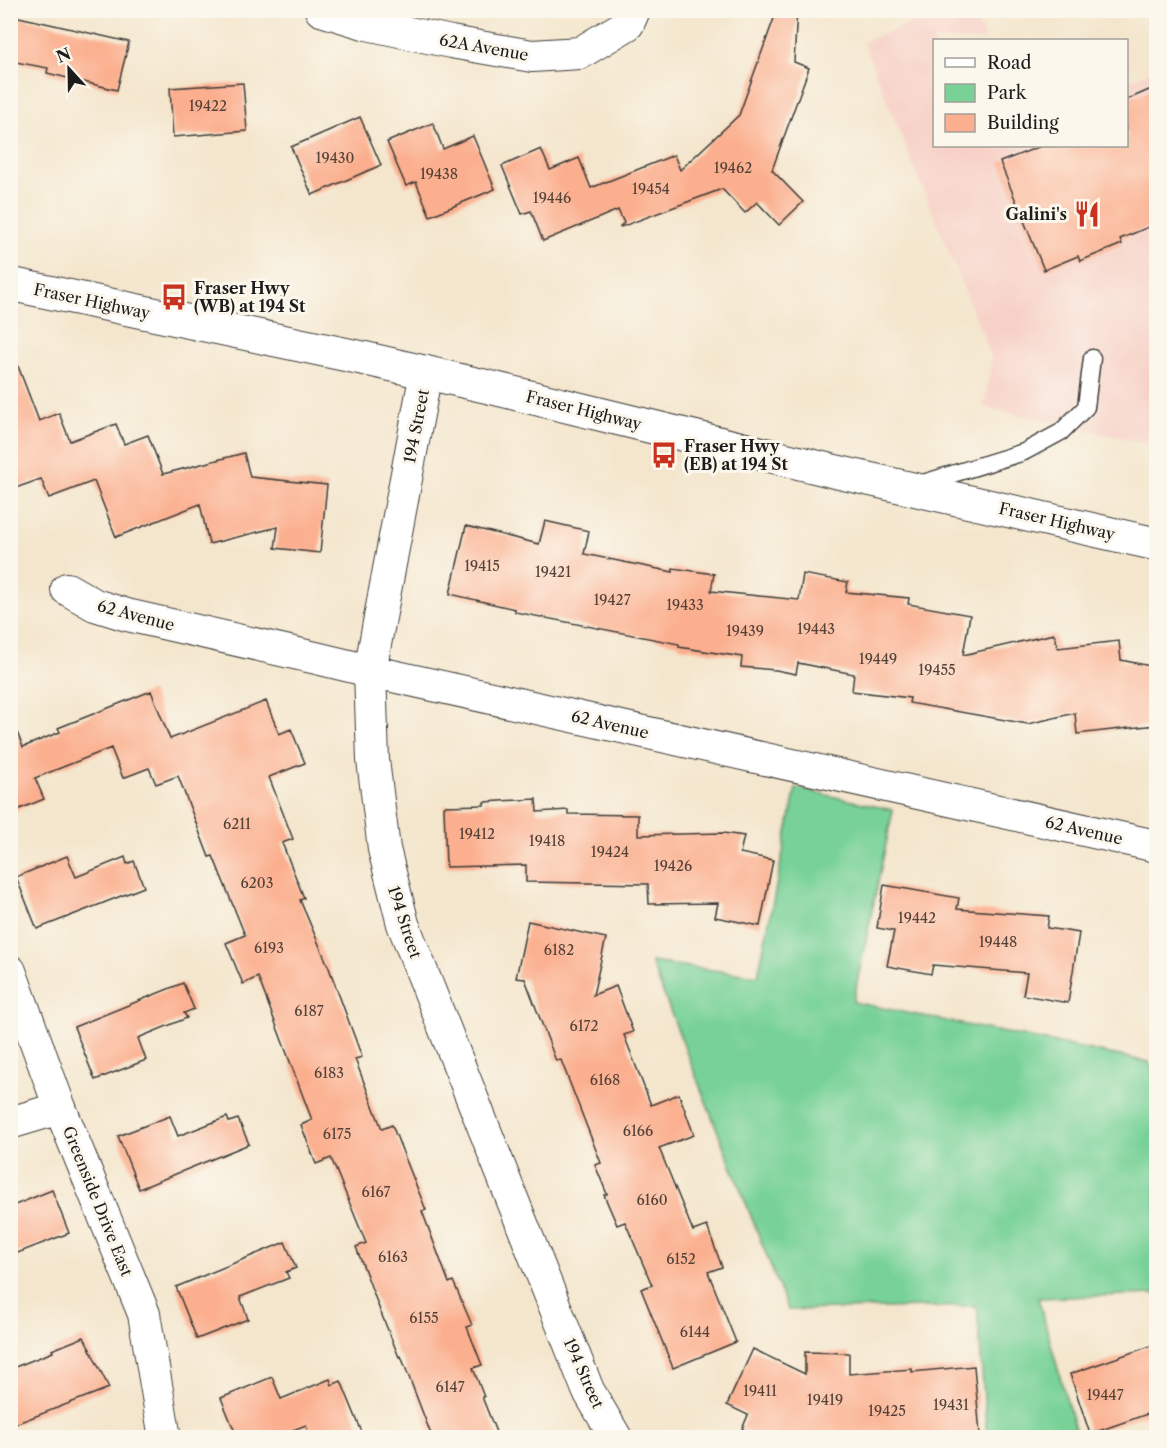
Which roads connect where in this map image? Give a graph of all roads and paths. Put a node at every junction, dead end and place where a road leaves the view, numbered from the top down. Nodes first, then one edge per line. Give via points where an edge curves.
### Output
1 (321, 10) edge
2 (634, 10) edge
3 (10, 284) edge
4 (1092, 358) dead end
5 (426, 372) junction
6 (908, 488) junction
7 (1156, 544) edge
8 (67, 589) dead end
9 (370, 671) junction
10 (1156, 846) edge
11 (10, 971) edge
12 (60, 1108) junction
13 (10, 1123) edge
14 (165, 1437) edge
15 (616, 1437) edge

1 - 2 street, 62A Avenue via 367,24 532,56 580,53 628,24
3 - 5 main road, Fraser Highway
4 - 6 lane via 1086,407 1061,432 1024,452
5 - 6 main road, Fraser Highway
5 - 9 street, 194 Street
6 - 7 main road, Fraser Highway
8 - 9 street, 62 Avenue via 95,605 127,615
9 - 10 street, 62 Avenue
9 - 15 street, 194 Street via 373,760 384,849 403,924 588,1390
11 - 12 street, Greenside Drive East
12 - 13 street
12 - 14 street, Greenside Drive East via 144,1314

